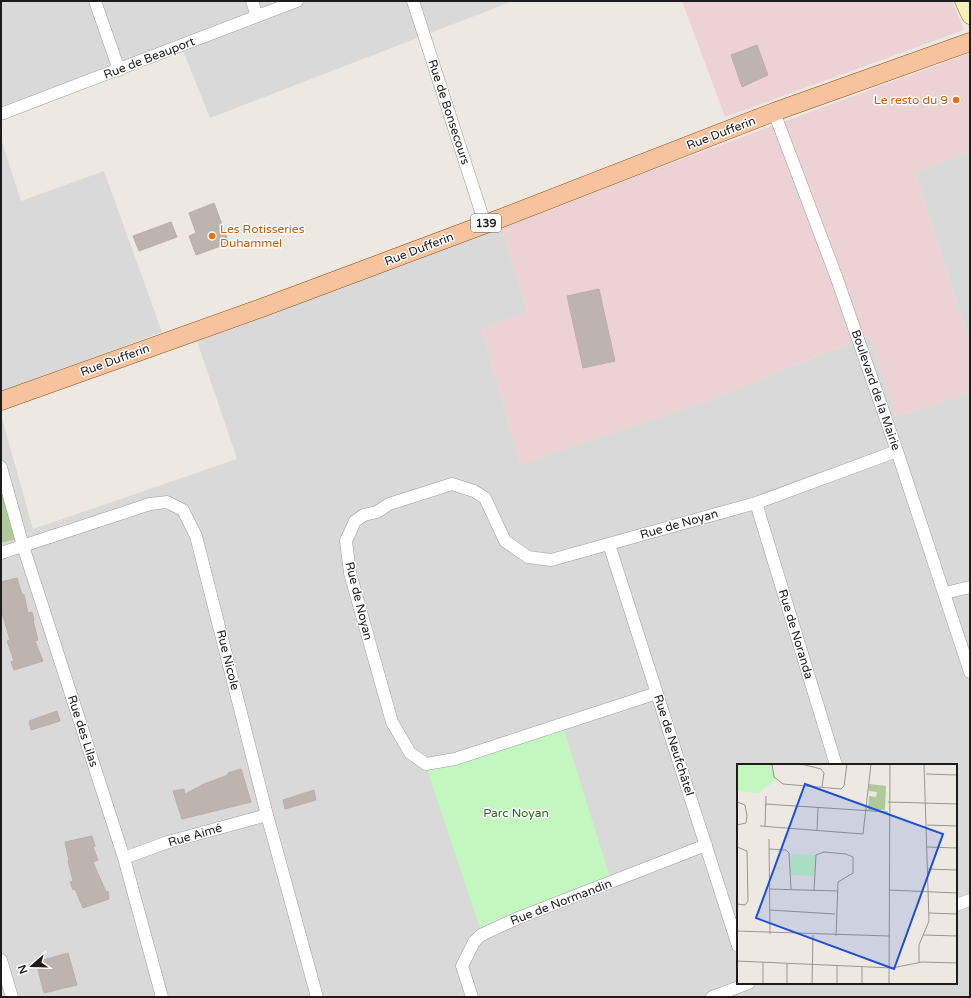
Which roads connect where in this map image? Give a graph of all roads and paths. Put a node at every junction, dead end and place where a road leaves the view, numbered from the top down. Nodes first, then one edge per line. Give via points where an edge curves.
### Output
1 (96, 1) edge
2 (252, 1) edge
3 (298, 1) edge
4 (413, 1) edge
5 (963, 1) edge
6 (257, 16) junction
7 (970, 16) edge
8 (970, 42) edge
9 (119, 70) junction
10 (774, 112) junction
11 (1, 114) edge
12 (485, 224) junction
13 (1, 401) edge
14 (897, 451) junction
15 (1, 466) edge
16 (756, 503) junction
17 (610, 544) junction
18 (23, 546) junction
19 (1, 553) edge
20 (970, 587) edge
21 (945, 593) junction
22 (970, 672) edge
23 (657, 693) junction
24 (836, 764) edge
25 (267, 815) junction
26 (706, 845) junction
27 (124, 858) junction
28 (970, 900) edge
29 (957, 905) edge
30 (737, 943) edge
31 (1, 960) edge
32 (746, 984) edge
33 (12, 997) edge
34 (162, 997) edge
35 (317, 997) edge
36 (472, 997) edge
37 (712, 997) edge

1 - 9 street
2 - 6 street
3 - 6 street, Rue de Beauport
4 - 12 street, Rue de Bonsecours
5 - 7 street
6 - 9 street, Rue de Beauport
8 - 10 main road, Rue Dufferin / 139
9 - 11 street, Rue de Beauport
10 - 12 main road, Rue Dufferin / 139
10 - 14 street, Boulevard de la Mairie via 836,276
12 - 13 main road, Rue Dufferin / 139
14 - 16 street, Rue de Noyan
14 - 21 street, Boulevard de la Mairie
15 - 18 street, Rue des Lilas
16 - 17 street, Rue de Noyan
16 - 24 street, Rue de Noranda
17 - 23 street, Rue de Neufchâtel
17 - 23 street, Rue de Noyan via 551,560 528,557 505,541 485,498 474,491 452,484 389,504 377,512 364,515 355,521 346,541 350,573 392,722 410,753 426,764 455,759
18 - 19 street, Rue Nicole
18 - 25 street, Rue Nicole via 150,504 167,502 183,510 196,536
18 - 27 street, Rue des Lilas
20 - 21 street
21 - 22 street, Boulevard de la Mairie
23 - 26 street, Rue de Neufchâtel
25 - 27 street, Rue Aimé via 168,842
25 - 35 street, Rue Nicole
26 - 30 street, Rue de Neufchâtel
26 - 36 street, Rue de Normandin via 481,934 462,966
27 - 34 street, Rue des Lilas
28 - 29 street
31 - 33 street
32 - 37 street

